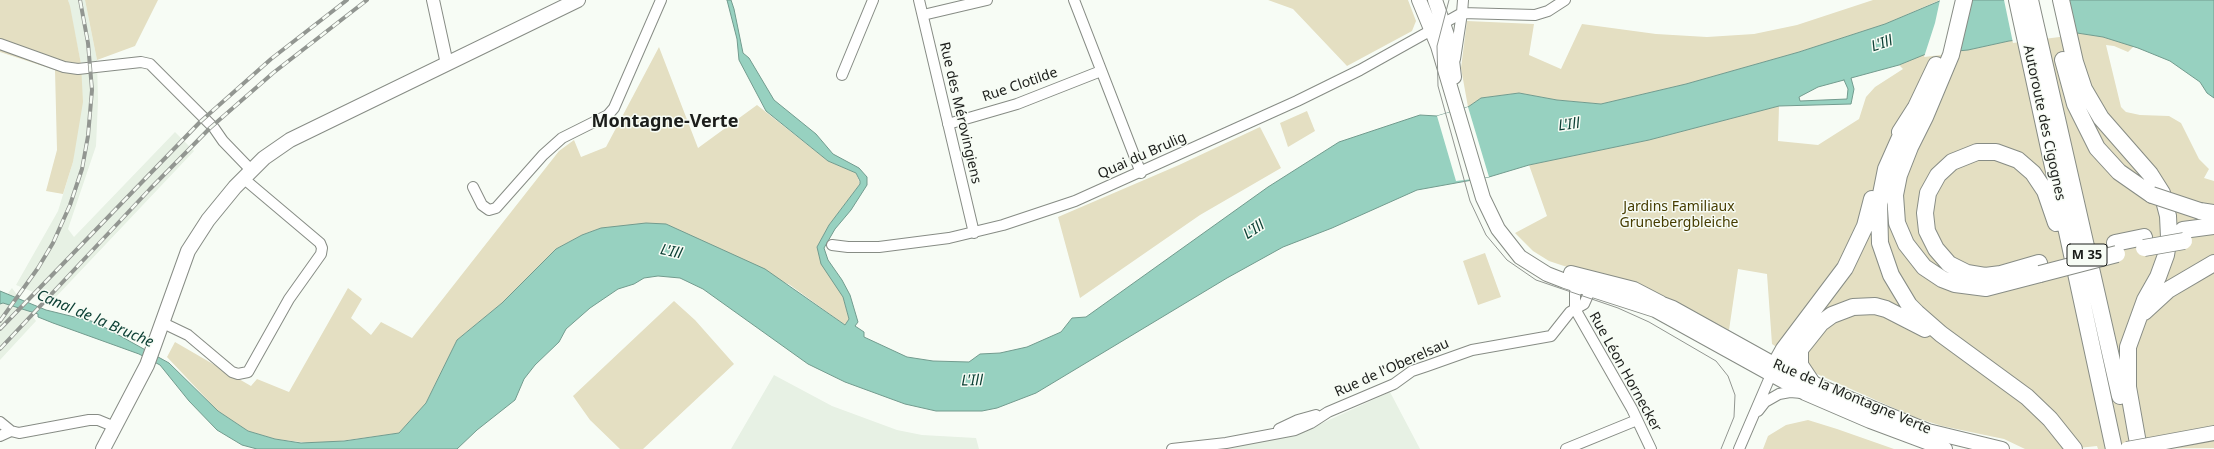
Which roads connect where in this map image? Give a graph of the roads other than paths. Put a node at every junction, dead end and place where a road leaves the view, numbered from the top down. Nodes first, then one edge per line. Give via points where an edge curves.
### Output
1 (433, 0) edge
2 (578, 0) edge
3 (661, 0) edge
4 (873, 0) edge
5 (919, 0) edge
6 (987, 0) edge
7 (1074, 0) edge
8 (1419, 0) edge
9 (1435, 0) edge
10 (1463, 0) edge
11 (1565, 0) edge
12 (1955, 0) edge
13 (1964, 0) edge
14 (2017, 0) edge
15 (2030, 0) edge
16 (2050, 0) edge
17 (2061, 0) edge
18 (1462, 13) junction
19 (923, 15) junction
20 (1438, 26) junction
21 (0, 44) edge
22 (2036, 60) junction
23 (2069, 61) junction
24 (447, 64) junction
25 (1101, 71) junction
26 (1453, 72) junction
27 (842, 75) dead end
28 (1935, 82) junction
29 (1455, 107) junction
30 (948, 124) junction
31 (1906, 124) junction
32 (1141, 173) junction
33 (247, 174) junction
34 (473, 187) dead end
35 (2207, 212) edge
36 (2214, 226) edge
37 (974, 233) junction
38 (2184, 235) junction
39 (2214, 236) edge
40 (832, 245) dead end
41 (2070, 247) junction
42 (2214, 263) edge
43 (2040, 269) junction
44 (2214, 269) edge
45 (2191, 276) junction
46 (1588, 283) junction
47 (1577, 308) junction
48 (2140, 316) junction
49 (163, 322) junction
50 (1706, 332) junction
51 (1800, 350) junction
52 (1976, 360) junction
53 (1776, 369) junction
54 (1808, 388) junction
55 (1752, 419) junction
56 (1638, 420) junction
57 (0, 422) edge
58 (115, 427) junction
59 (11, 431) junction
60 (2214, 433) edge
61 (0, 436) edge
62 (2144, 447) edge
63 (103, 449) edge
64 (1172, 449) edge
65 (1566, 449) edge
66 (1651, 449) edge
67 (1739, 449) edge
68 (1945, 449) edge
69 (2002, 449) edge
70 (2074, 449) edge
71 (2114, 449) edge
72 (2127, 449) edge
73 (2133, 449) edge

1 - 24 street
2 - 24 main road
3 - 34 street via 614,108 608,115 562,138 543,155 496,208 489,210 482,205
4 - 27 street
5 - 19 street, Rue des Mérovingiens
6 - 19 street
7 - 25 street
8 - 20 main road
9 - 20 main road
10 - 18 street
11 - 18 street via 1548,11 1535,15
12 - 28 highway
13 - 28 highway via 1957,36
14 - 22 highway, Autoroute des Cigognes / M 35
15 - 22 highway, Autoroute des Cigognes / M 35
16 - 23 highway
17 - 23 highway
18 - 20 street
18 - 26 street
19 - 30 street, Rue des Mérovingiens
20 - 26 main road via 1450,44
20 - 29 main road
20 - 32 street, Quai du Brulig via 1297,101
21 - 33 street via 64,67 78,69 141,62 150,64 214,128
22 - 41 highway, Autoroute des Cigognes / M 35
22 - 73 highway, M 35
23 - 35 highway, bridge via 2075,104 2097,148 2119,172 2152,195
23 - 48 highway via 2094,108 2150,174 2166,205 2169,237 2166,255
24 - 33 main road via 290,140 268,154
25 - 30 street, Rue Clotilde via 1016,104
25 - 32 street
26 - 29 main road
28 - 31 highway
28 - 43 highway via 1896,186 1895,214 1906,244 1914,257 1932,274 1966,287 1995,287
29 - 46 main road via 1483,198 1492,218 1509,244 1528,263 1547,274
30 - 37 street, Rue des Mérovingiens
31 - 52 highway via 1886,169 1880,195 1879,229 1884,255 1894,279 1910,305 1936,330
31 - 53 highway via 1882,164 1865,226 1853,255 1780,355
32 - 37 street, Quai du Brulig via 1047,212
33 - 49 main road via 204,225 188,251
33 - 49 street via 320,243 321,254 289,299 251,369 242,374 227,368 188,335
36 - 38 highway
37 - 40 street, Quai du Brulig via 928,242 879,247
38 - 39 highway
38 - 43 highway, bridge via 2144,242
41 - 43 highway via 2059,233 2040,182 2026,165 1996,152 1977,152 1958,158 1944,168 1928,193 1924,213 1931,241 1943,257 1958,269 1985,276
41 - 71 highway, M 35
42 - 45 highway
44 - 45 highway
45 - 48 highway via 2168,290
46 - 47 street via 1575,292
46 - 50 main road
46 - 50 main road via 1634,289 1673,308
47 - 56 street, Rue Léon Hornecker
47 - 64 street, Rue de l'Oberelsau via 1570,312 1551,336 1461,353 1416,370 1394,384 1328,412 1298,420 1265,435 1226,443
48 - 62 highway via 2128,347 2126,365 2128,387
49 - 58 main road via 147,365
50 - 53 main road, Rue de la Montagne Verte
51 - 52 highway via 1821,323 1832,315 1853,307 1875,306 1910,320
51 - 53 highway via 1790,362
51 - 54 highway via 1800,365
52 - 70 highway via 2039,408
53 - 54 main road, Rue de la Montagne Verte
53 - 55 street
54 - 55 street via 1772,397
54 - 68 main road, Rue de la Montagne Verte via 1870,421
54 - 69 main road, Rue de la Montagne Verte via 1928,431
55 - 67 street
56 - 65 street
56 - 66 street, Rue Léon Hornecker
57 - 59 street
58 - 59 street via 93,420 19,433
58 - 63 main road
59 - 61 street
60 - 62 main road
62 - 72 main road, bridge

